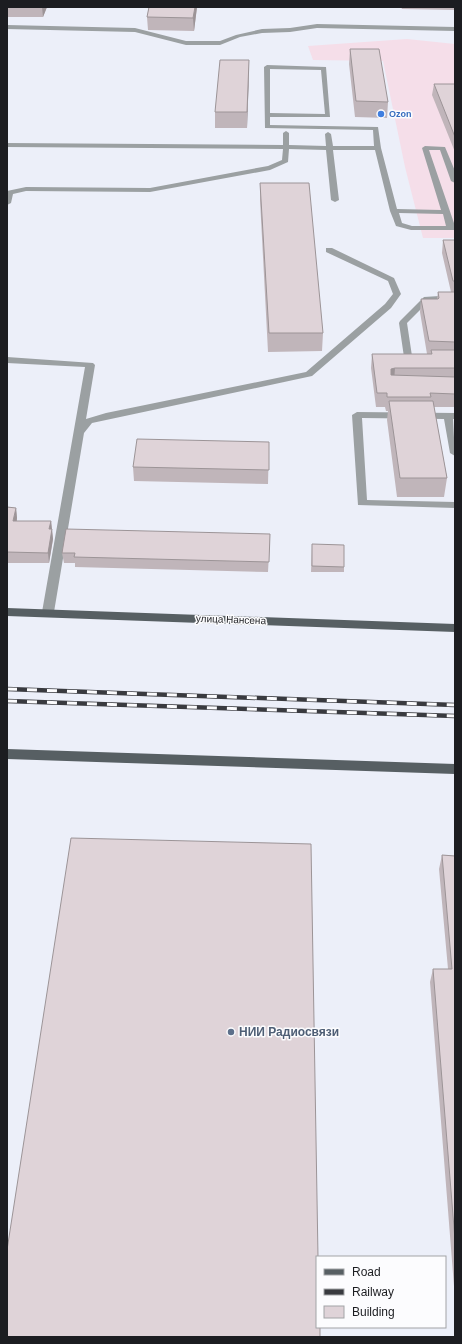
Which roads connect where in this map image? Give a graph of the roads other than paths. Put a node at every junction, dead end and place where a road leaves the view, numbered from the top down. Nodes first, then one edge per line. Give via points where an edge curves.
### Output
1 (7, 27) edge
2 (455, 29) edge
3 (267, 115) junction
4 (286, 134) dead end
5 (328, 134) dead end
6 (7, 145) edge
7 (286, 147) junction
8 (330, 148) junction
9 (378, 148) junction
10 (455, 181) edge
11 (335, 200) dead end
12 (7, 203) edge
13 (394, 211) junction
14 (446, 212) junction
15 (453, 228) edge
16 (329, 250) dead end
17 (455, 298) edge
18 (416, 308) junction
19 (428, 308) edge
20 (7, 360) edge
21 (431, 360) edge
22 (452, 416) edge
23 (79, 433) junction
24 (455, 453) edge
25 (455, 505) edge
26 (7, 612) edge
27 (48, 612) junction
28 (455, 628) edge
29 (7, 754) edge
30 (455, 769) edge

1 - 2 lane via 135,30 186,43 220,43 262,31 316,26
3 - 3 lane via 267,67 324,68 328,116
3 - 9 lane via 267,127 376,128
4 - 7 lane
5 - 8 lane
6 - 7 lane
7 - 8 lane
7 - 12 lane via 286,161 263,169 150,190 26,189 10,193
8 - 9 lane
8 - 11 lane
9 - 13 lane
10 - 14 lane via 443,148 425,148
13 - 14 lane
13 - 15 lane via 399,224 411,228
14 - 15 lane
16 - 23 lane via 391,280 397,294 388,306 309,374 106,416 89,421
17 - 18 lane via 427,299
18 - 19 lane
18 - 21 lane via 402,325 408,357 415,360
20 - 23 lane via 90,365
22 - 24 lane
22 - 25 lane via 357,414 362,503
23 - 27 lane
26 - 27 main road, улица Нансена
27 - 28 main road, улица Нансена
29 - 30 main road

